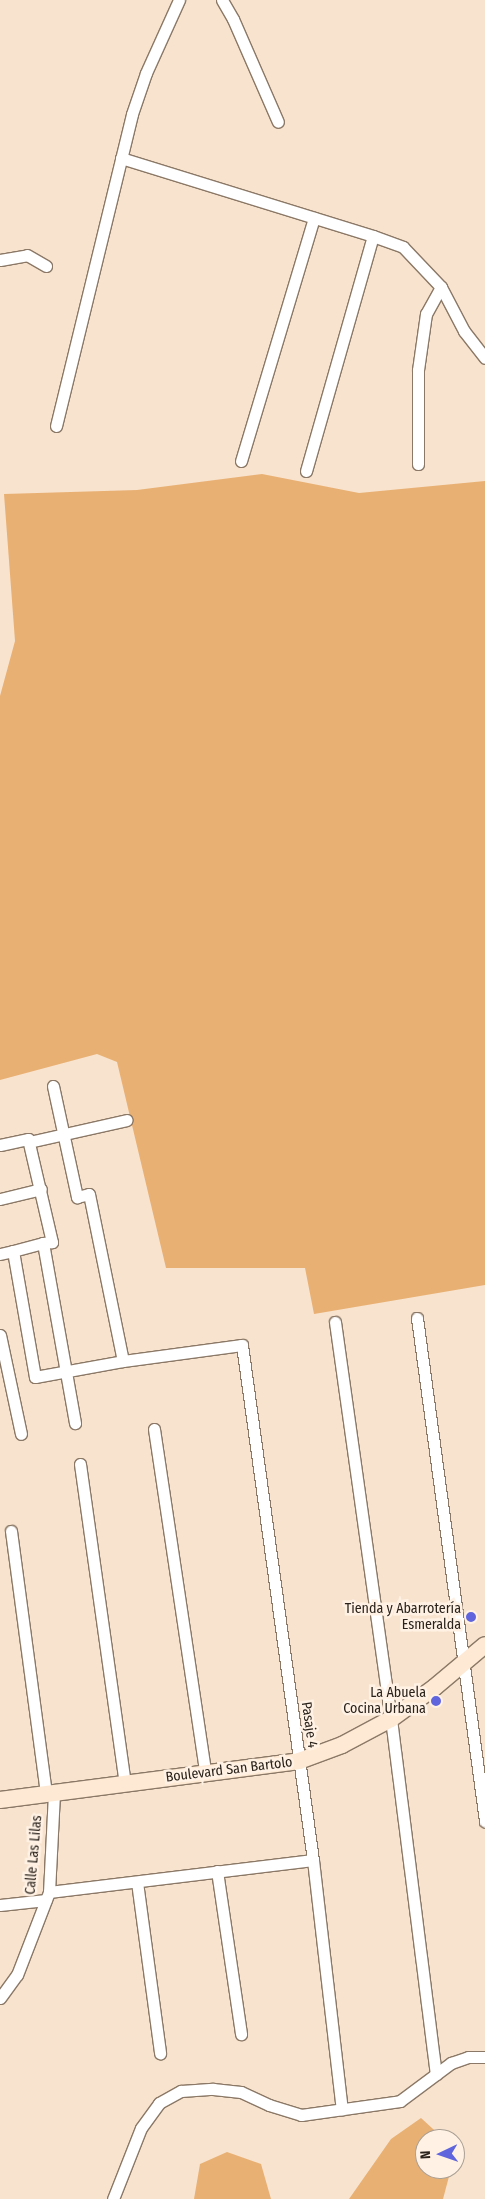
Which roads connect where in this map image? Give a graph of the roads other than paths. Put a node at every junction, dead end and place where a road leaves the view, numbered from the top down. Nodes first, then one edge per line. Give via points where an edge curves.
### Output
1 (179, 0) edge
2 (222, 0) edge
3 (278, 122) dead end
4 (122, 158) junction
5 (314, 218) junction
6 (374, 236) junction
7 (0, 260) edge
8 (46, 266) dead end
9 (440, 287) junction
10 (485, 358) edge
11 (56, 426) dead end
12 (240, 461) dead end
13 (418, 464) dead end
14 (306, 471) dead end
15 (53, 1086) dead end
16 (127, 1120) dead end
17 (64, 1134) junction
18 (28, 1142) junction
19 (0, 1145) edge
20 (41, 1189) junction
21 (0, 1199) edge
22 (43, 1243) junction
23 (12, 1251) junction
24 (0, 1254) edge
25 (416, 1318) dead end
26 (335, 1322) dead end
27 (0, 1335) edge
28 (124, 1361) junction
29 (66, 1371) junction
30 (75, 1423) dead end
31 (154, 1429) dead end
32 (21, 1434) dead end
33 (80, 1464) dead end
34 (11, 1531) dead end
35 (485, 1644) edge
36 (463, 1664) junction
37 (391, 1719) junction
38 (299, 1761) junction
39 (205, 1772) junction
40 (125, 1783) junction
41 (50, 1793) junction
42 (0, 1800) edge
43 (485, 1821) edge
44 (313, 1860) junction
45 (217, 1871) junction
46 (137, 1882) junction
47 (48, 1896) junction
48 (0, 1905) edge
49 (4, 1988) edge
50 (0, 1998) edge
51 (242, 2034) dead end
52 (160, 2054) dead end
53 (485, 2057) edge
54 (436, 2074) junction
55 (342, 2109) junction
56 (113, 2199) edge

1 - 4 street via 146,72
2 - 3 street
4 - 5 street
4 - 11 street
5 - 6 street
5 - 12 street
6 - 9 street via 403,247
6 - 14 street
7 - 8 street via 27,255
9 - 10 street via 464,331
9 - 13 street via 426,314 418,370
15 - 17 street
16 - 17 street
17 - 18 street
17 - 28 street via 76,1197 89,1194
18 - 19 street via 28,1139
18 - 20 street
20 - 21 street
20 - 22 street via 52,1242
22 - 23 street
22 - 29 street
23 - 24 street
23 - 29 street via 36,1377
25 - 36 street
26 - 37 street
27 - 32 street
28 - 29 street
28 - 38 street, Pasaje 4 via 242,1345
29 - 30 street
31 - 39 street
33 - 40 street
34 - 41 street, Calle Las Lilas
35 - 36 main road, Boulevard San Bartolo
36 - 37 main road, Boulevard San Bartolo
36 - 43 street
37 - 38 main road, Boulevard San Bartolo
37 - 54 street
38 - 39 main road, Boulevard San Bartolo
38 - 44 street, Pasaje 4
39 - 40 main road, Boulevard San Bartolo
40 - 41 main road, Boulevard San Bartolo
41 - 42 main road, Boulevard San Bartolo
41 - 47 street, Calle Las Lilas
44 - 45 street
44 - 55 street, Pasaje 4
45 - 46 street
45 - 51 street
46 - 47 street
46 - 52 street
47 - 48 street
47 - 49 street, Calle Las Lilas via 16,1975
49 - 50 street, Calle Las Lilas
53 - 54 street via 468,2057 451,2063
54 - 55 street via 400,2101
55 - 56 street via 301,2115 241,2092 213,2089 181,2091 159,2103 141,2128

